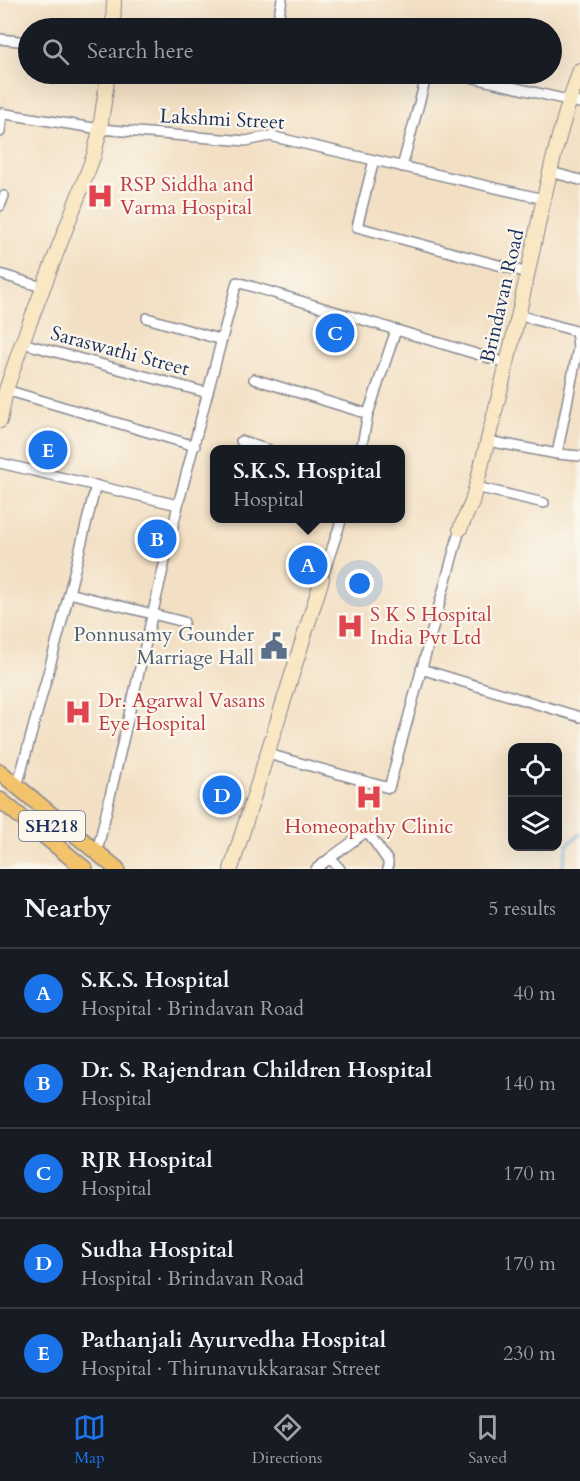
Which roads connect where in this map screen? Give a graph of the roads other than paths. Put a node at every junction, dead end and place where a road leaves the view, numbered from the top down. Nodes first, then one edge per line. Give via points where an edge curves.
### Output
1 (114, 0) edge
2 (282, 0) edge
3 (113, 18) edge
4 (278, 18) edge
5 (0, 39) edge
6 (18, 41) edge
7 (580, 70) edge
8 (107, 84) edge
9 (424, 84) edge
10 (501, 84) edge
11 (575, 101) edge
12 (1, 113) edge
13 (100, 129) junction
14 (0, 132) edge
15 (374, 160) junction
16 (402, 167) junction
17 (551, 172) junction
18 (580, 180) edge
19 (4, 196) dead end
20 (544, 199) junction
21 (0, 206) edge
22 (528, 273) junction
23 (0, 274) edge
24 (42, 287) junction
25 (518, 315) junction
26 (147, 318) dead end
27 (396, 330) junction
28 (222, 340) junction
29 (22, 343) junction
30 (506, 363) junction
31 (255, 379) dead end
32 (6, 390) junction
33 (208, 393) junction
34 (368, 414) junction
35 (0, 421) edge
36 (241, 441) dead end
37 (488, 441) junction
38 (253, 445) edge
39 (362, 445) edge
40 (195, 446) junction
41 (557, 454) junction
42 (580, 456) edge
43 (0, 463) edge
44 (96, 485) junction
45 (476, 487) junction
46 (544, 503) dead end
47 (178, 505) junction
48 (341, 523) edge
49 (460, 529) joint
50 (322, 579) joint
51 (69, 594) junction
52 (153, 615) junction
53 (184, 622) dead end
54 (421, 669) junction
55 (580, 717) edge
56 (268, 754) junction
57 (0, 772) edge
58 (0, 785) edge
59 (17, 787) junction
60 (0, 800) edge
61 (97, 852) junction
62 (330, 858) junction
63 (85, 869) edge
64 (102, 869) edge
65 (117, 869) edge
66 (231, 869) edge
67 (316, 869) edge
68 (340, 869) edge
69 (388, 869) edge

1 - 3 street
2 - 4 street
5 - 6 street
7 - 11 street, Brindavan Road
8 - 13 street
9 - 16 street
10 - 11 street
11 - 17 street, Brindavan Road
12 - 13 street, Lakshmi Street
12 - 14 street
13 - 15 street, Lakshmi Street via 246,141 270,136
13 - 24 street via 94,155
15 - 16 street, Lakshmi Street
15 - 22 street via 357,227
16 - 20 street, Lakshmi Street
17 - 18 street
17 - 20 street, Brindavan Road
19 - 21 street
20 - 22 street, Brindavan Road
22 - 25 street, Brindavan Road
23 - 24 street
24 - 29 street
25 - 30 street, Brindavan Road
25 - 41 street via 576,331 578,348
26 - 28 street
27 - 28 street via 237,282
27 - 30 street
27 - 34 street
28 - 33 street
29 - 32 street
29 - 33 street, Saraswathi Street
30 - 37 street, Brindavan Road
31 - 34 street
32 - 35 street
32 - 40 street
33 - 40 street
34 - 39 street
36 - 38 street
37 - 41 street
37 - 45 street, Brindavan Road
40 - 47 street
41 - 42 street
43 - 44 street
44 - 47 street
44 - 51 street
45 - 46 street
45 - 49 street, Brindavan Road
47 - 52 street
48 - 50 street
49 - 54 street
50 - 56 street
51 - 52 street
51 - 59 street
52 - 53 street
52 - 61 street
54 - 55 street
54 - 56 street via 389,788
56 - 66 street
57 - 59 main road
58 - 64 main road, SH218
59 - 61 main road
60 - 63 main road, SH218
61 - 65 main road
62 - 67 street
62 - 68 street
62 - 69 street via 366,831 388,861

